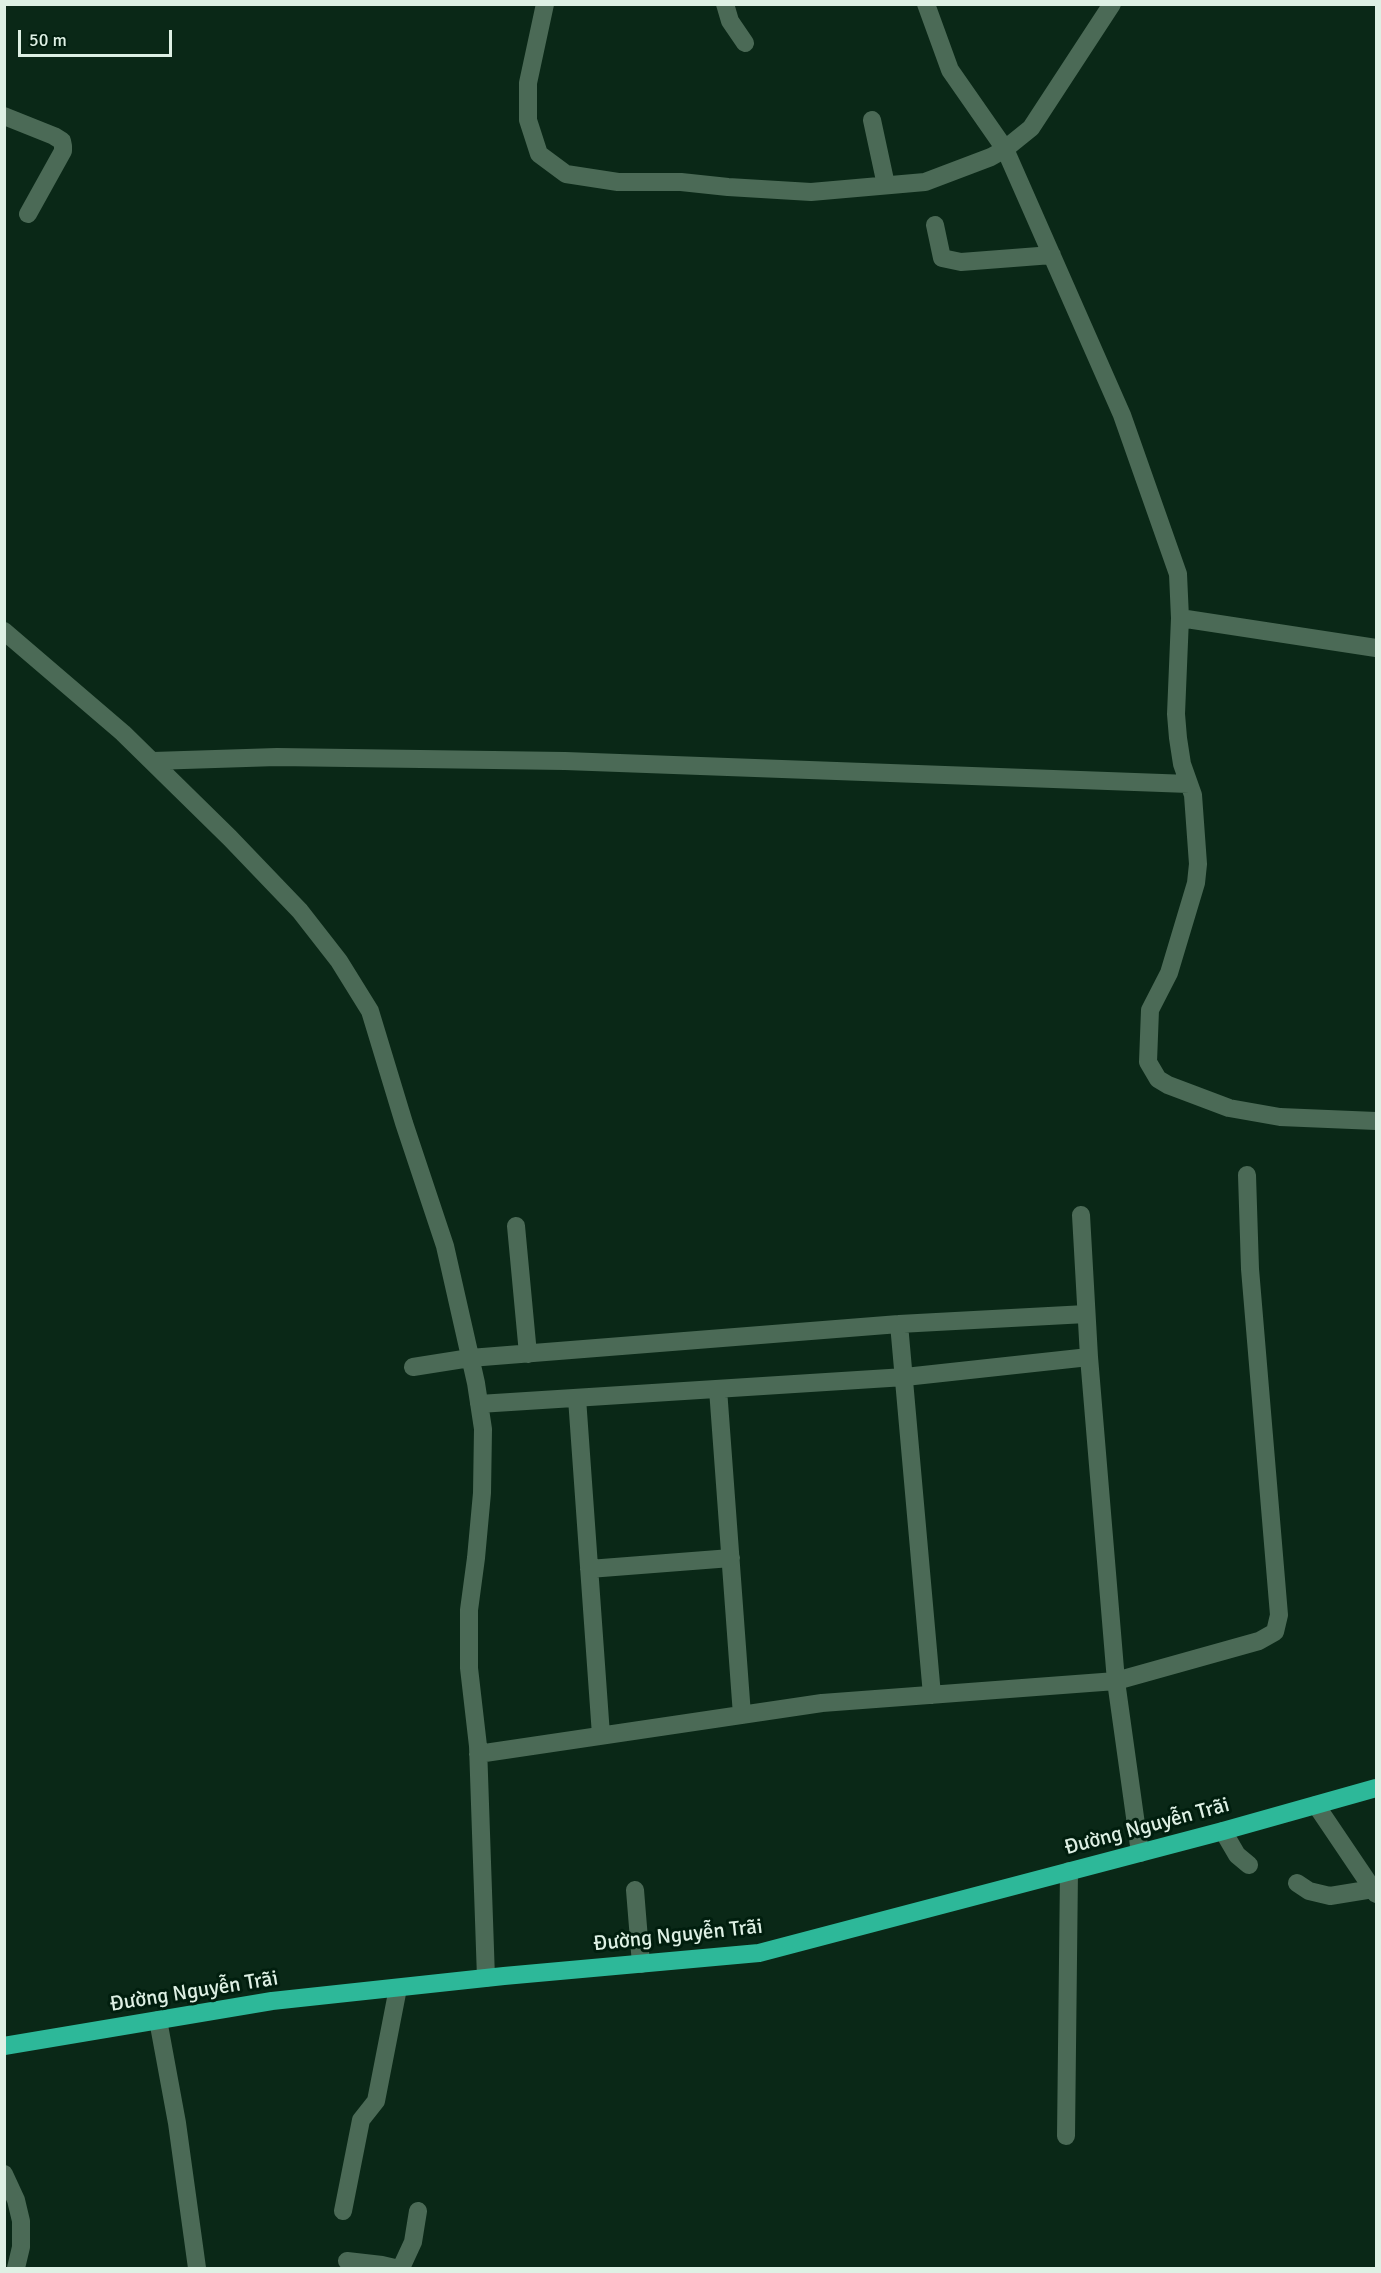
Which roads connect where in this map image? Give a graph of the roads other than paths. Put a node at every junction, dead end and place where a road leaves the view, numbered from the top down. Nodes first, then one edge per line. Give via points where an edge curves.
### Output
1 (545, 4) edge
2 (725, 4) edge
3 (926, 4) edge
4 (1112, 4) edge
5 (745, 43) dead end
6 (4, 116) edge
7 (872, 120) dead end
8 (1005, 149) junction
9 (886, 185) junction
10 (28, 214) dead end
11 (935, 225) dead end
12 (1052, 255) junction
13 (1180, 618) junction
14 (4, 631) edge
15 (1377, 648) edge
16 (153, 761) junction
17 (1189, 784) junction
18 (1377, 1121) edge
19 (1247, 1175) dead end
20 (1081, 1215) dead end
21 (516, 1226) dead end
22 (1086, 1314) junction
23 (899, 1324) junction
24 (528, 1354) junction
25 (1089, 1357) junction
26 (470, 1358) junction
27 (413, 1367) dead end
28 (905, 1377) junction
29 (718, 1389) junction
30 (577, 1398) junction
31 (479, 1404) junction
32 (731, 1558) junction
33 (590, 1569) junction
34 (1116, 1681) junction
35 (932, 1695) junction
36 (742, 1715) junction
37 (601, 1736) junction
38 (478, 1754) junction
39 (1377, 1788) edge
40 (1316, 1805) junction
41 (1223, 1831) junction
42 (1140, 1853) junction
43 (1249, 1865) dead end
44 (1069, 1871) junction
45 (1298, 1883) dead end
46 (635, 1890) dead end
47 (1375, 1891) edge
48 (641, 1964) junction
49 (486, 1978) junction
50 (398, 1988) junction
51 (158, 2020) junction
52 (4, 2046) edge
53 (1066, 2136) dead end
54 (4, 2174) edge
55 (343, 2211) dead end
56 (418, 2211) dead end
57 (347, 2261) dead end
58 (16, 2268) edge
59 (197, 2268) edge
60 (395, 2268) edge
61 (401, 2268) edge

1 - 9 street via 528,83 528,120 539,154 566,174 618,182 681,182 811,192
2 - 5 street via 730,21
3 - 8 street via 950,70
4 - 8 street via 1031,129
6 - 10 street via 62,141 63,151
7 - 9 street
8 - 9 street via 925,182
8 - 12 street
11 - 12 street via 942,258 961,262
12 - 13 street via 1122,415 1178,574
13 - 15 street
13 - 17 street via 1176,714 1182,764
14 - 16 street
16 - 17 street via 277,757 565,761
16 - 26 street via 300,911 339,961 370,1011 445,1246
17 - 18 street via 1198,839 1196,883 1170,973 1150,1010 1151,1071 1168,1086 1251,1113
19 - 34 street via 1250,1269 1279,1615 1275,1632 1259,1641
20 - 22 street
21 - 24 street
22 - 23 street
22 - 25 street
23 - 24 street
23 - 28 street
24 - 26 street
25 - 28 street
25 - 34 street
26 - 27 street
26 - 31 street
28 - 29 street
28 - 35 street
29 - 30 street
29 - 32 street
30 - 31 street
30 - 33 street
31 - 38 street via 483,1429 482,1494 469,1610 469,1668
32 - 33 street
32 - 36 street
33 - 37 street
34 - 35 street
34 - 42 street
35 - 36 street via 822,1703
36 - 37 street
37 - 38 street
38 - 49 street
39 - 40 highway, Đường Nguyễn Trãi
40 - 41 highway, Đường Nguyễn Trãi
40 - 47 street
41 - 42 highway, Đường Nguyễn Trãi
41 - 43 street via 1237,1855
42 - 44 highway, Đường Nguyễn Trãi
44 - 48 highway, Đường Nguyễn Trãi via 759,1953
44 - 53 street
45 - 47 street via 1309,1891 1330,1896
46 - 48 street
48 - 49 highway, Đường Nguyễn Trãi
49 - 50 highway, Đường Nguyễn Trãi
50 - 51 highway, Đường Nguyễn Trãi via 272,2001
50 - 55 street via 376,2101 361,2120
51 - 52 highway, Đường Nguyễn Trãi
51 - 59 street
54 - 58 street via 21,2221
56 - 61 street via 413,2242
57 - 60 street

